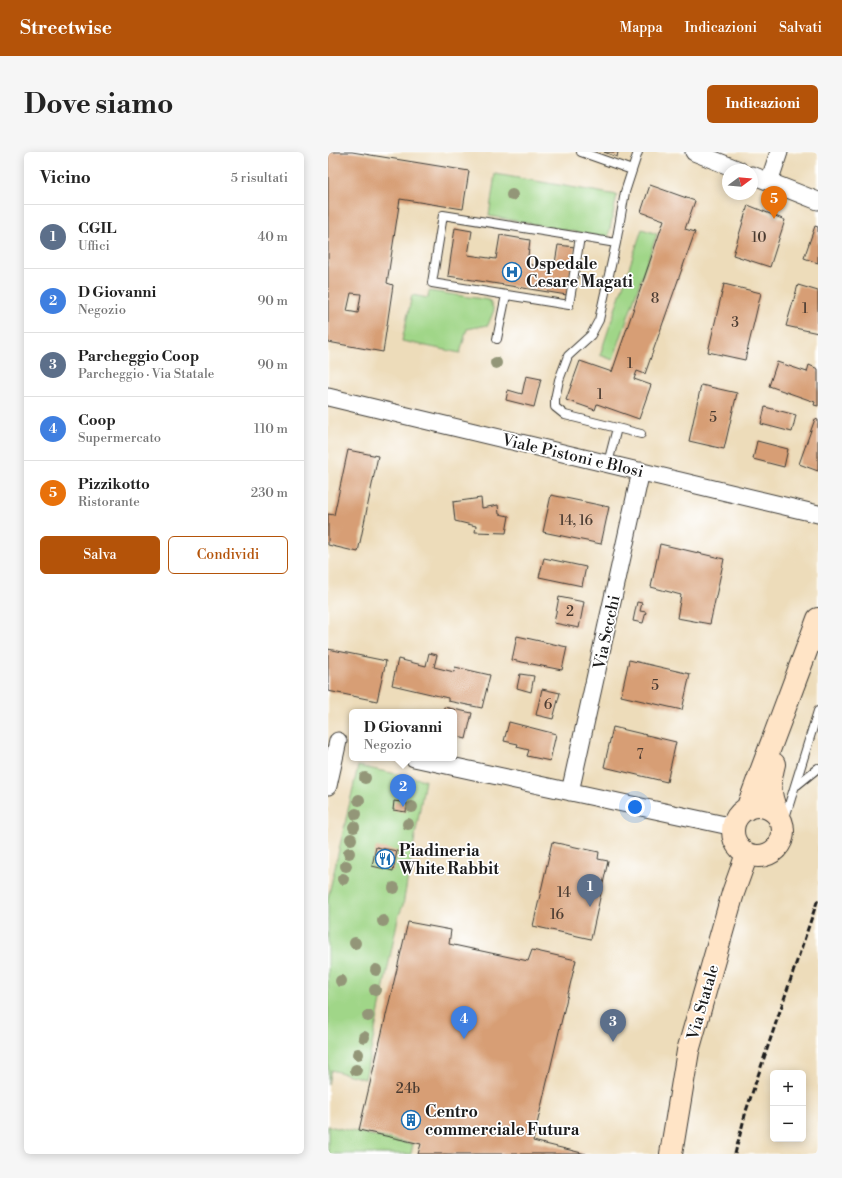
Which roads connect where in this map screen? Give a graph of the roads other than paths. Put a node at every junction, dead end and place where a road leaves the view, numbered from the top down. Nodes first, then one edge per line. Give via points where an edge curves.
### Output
1 (581, 152) edge
2 (638, 152) edge
3 (694, 152) edge
4 (780, 152) edge
5 (724, 164) edge
6 (632, 170) junction
7 (758, 177) edge
8 (769, 182) junction
9 (818, 201) edge
10 (580, 238) junction
11 (616, 243) junction
12 (506, 295) junction
13 (497, 339) dead end
14 (328, 397) edge
15 (617, 428) junction
16 (641, 434) dead end
17 (608, 463) junction
18 (641, 471) junction
19 (818, 514) edge
20 (815, 626) edge
21 (818, 711) edge
22 (339, 741) edge
23 (428, 761) edge
24 (818, 768) edge
25 (328, 786) edge
26 (796, 786) junction
27 (570, 792) junction
28 (747, 809) junction
29 (781, 824) junction
30 (734, 827) junction
31 (747, 854) junction
32 (671, 1154) edge

1 - 6 lane
2 - 6 lane
3 - 5 street
4 - 8 street
6 - 11 lane via 622,204
7 - 8 street
8 - 9 street
10 - 11 lane
10 - 12 lane via 569,305
10 - 12 lane via 443,215 432,283
11 - 15 lane via 599,320 591,335 568,356 555,407 565,415
12 - 13 lane
14 - 17 street, Viale Pistoni e Blosi
15 - 16 lane
15 - 17 lane
17 - 18 street, Viale Pistoni e Blosi
18 - 19 street, Viale Pistoni e Blosi
18 - 27 street, Via Secchi
20 - 28 main road
20 - 29 main road via 779,739 769,790
21 - 26 lane
22 - 25 street
23 - 27 street
24 - 26 lane
26 - 29 lane
27 - 30 street
28 - 29 main road via 762,807 775,814
28 - 30 main road via 740,814
29 - 31 main road via 780,843 776,849 762,856
30 - 31 main road via 736,843
31 - 32 main road, Via Statale via 733,893 688,1051

